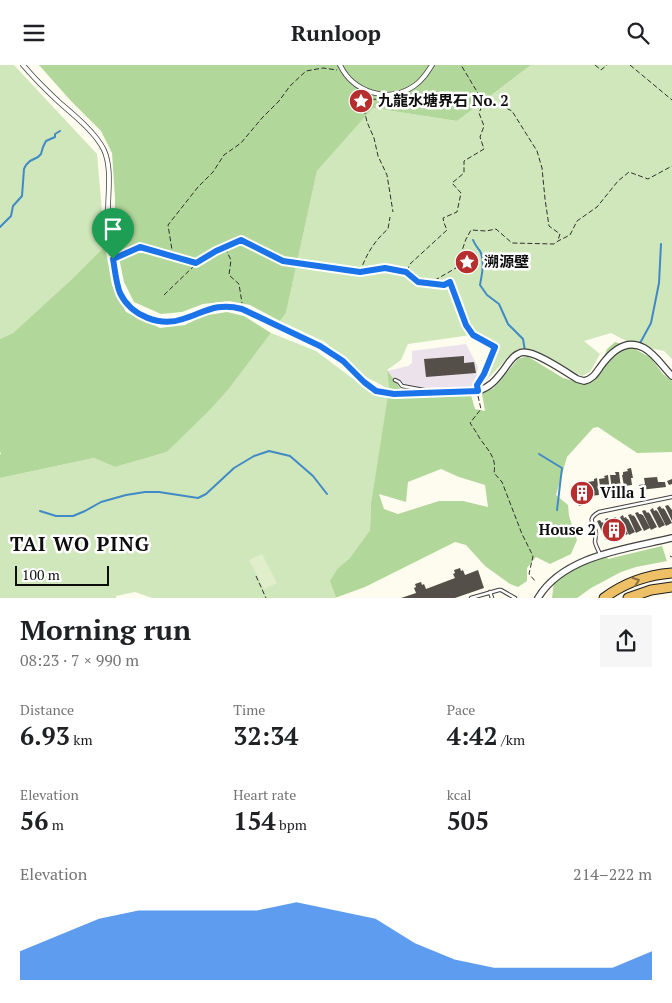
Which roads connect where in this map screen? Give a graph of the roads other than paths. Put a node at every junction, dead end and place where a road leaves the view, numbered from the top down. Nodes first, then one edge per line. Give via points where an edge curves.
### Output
1 (23, 65) edge
2 (340, 65) edge
3 (432, 65) edge
4 (672, 376) edge
5 (395, 380) dead end
6 (438, 392) junction
7 (672, 497) edge
8 (672, 539) edge
9 (601, 555) junction
10 (672, 573) edge
11 (672, 587) edge
12 (474, 591) dead end
13 (490, 592) junction
14 (476, 596) junction
15 (471, 598) edge
16 (492, 598) edge
17 (515, 598) edge
18 (538, 598) edge
19 (604, 598) edge
20 (628, 598) edge

1 - 6 street via 79,119 104,150 109,180 108,233 113,259 120,292 135,311 164,322 177,321 221,306 242,309 320,346 343,361 376,391 394,394
2 - 3 street via 351,81 368,91 390,94 414,86
4 - 6 street via 650,353 636,346 614,351 592,378 584,381 526,352 514,357 495,381 478,394
5 - 6 lane via 402,386
7 - 9 lane via 595,514 592,523
8 - 9 street
9 - 18 street via 564,571 546,586
19 -> 10 highway via 638,579
11 - 20 highway
12 - 14 lane
13 - 14 lane
13 - 16 lane
13 - 17 lane via 500,590
14 - 15 lane

